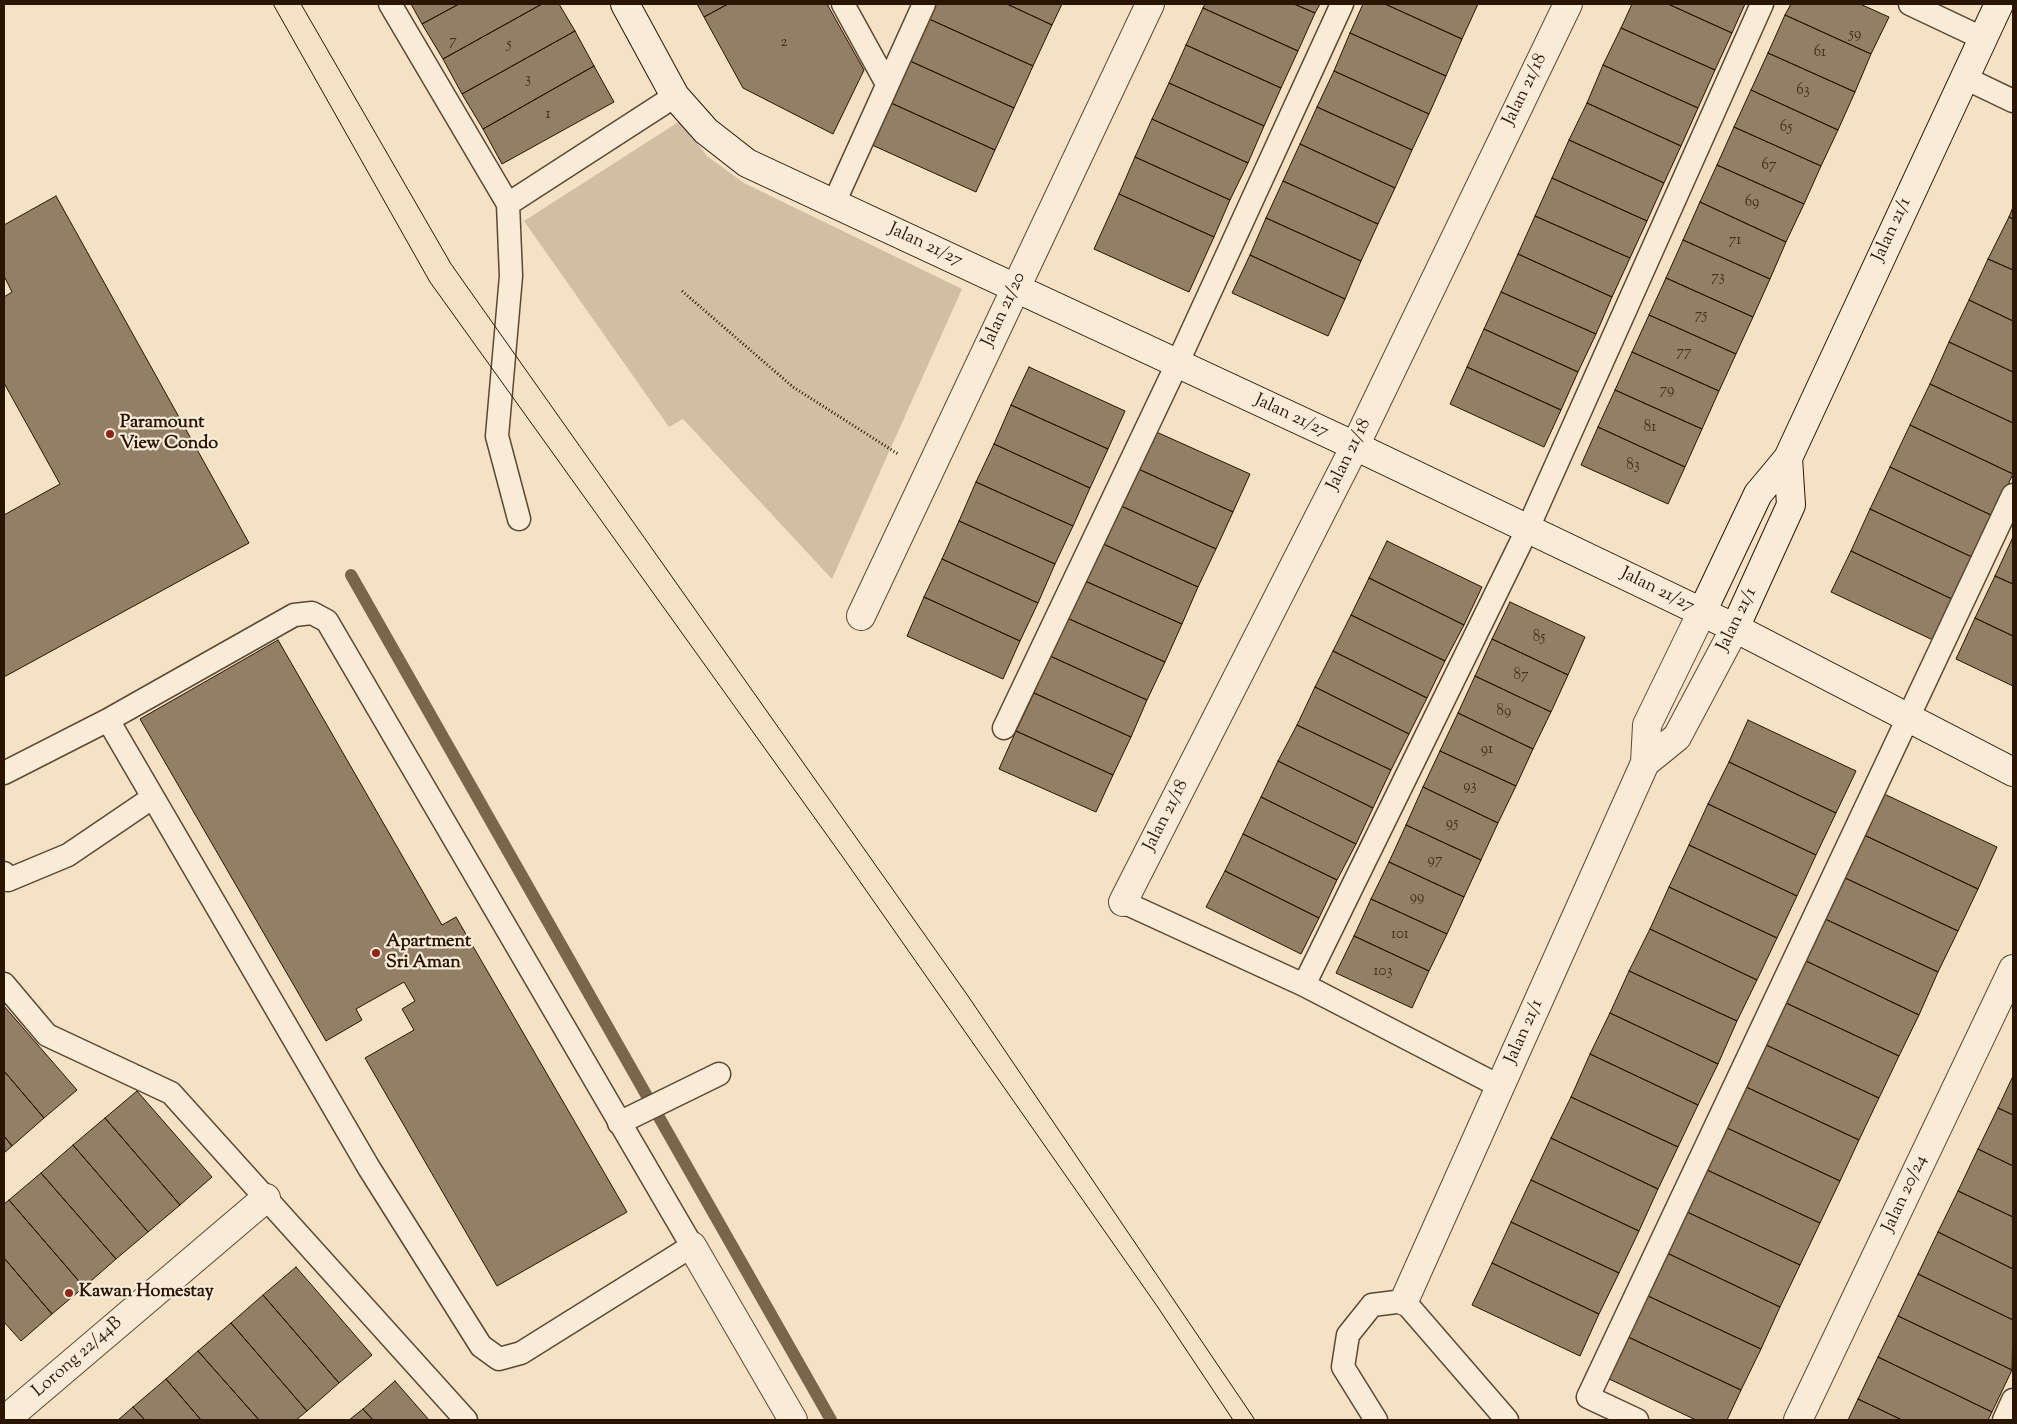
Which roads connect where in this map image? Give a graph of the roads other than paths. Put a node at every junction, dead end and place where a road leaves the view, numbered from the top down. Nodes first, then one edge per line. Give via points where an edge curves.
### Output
1 (390, 4) edge
2 (625, 4) edge
3 (843, 4) edge
4 (924, 4) edge
5 (1150, 4) edge
6 (1342, 4) edge
7 (1568, 4) edge
8 (1762, 4) edge
9 (1910, 4) edge
10 (1999, 4) edge
11 (1982, 38) junction
12 (1963, 77) junction
13 (887, 84) junction
14 (675, 96) junction
15 (2013, 101) edge
16 (834, 203) junction
17 (508, 204) junction
18 (1016, 288) junction
19 (1177, 364) junction
20 (1355, 446) junction
21 (1788, 458) junction
22 (2013, 495) edge
23 (519, 519) dead end
24 (1528, 528) junction
25 (1702, 612) junction
26 (861, 616) dead end
27 (1736, 628) junction
28 (1908, 718) junction
29 (108, 720) junction
30 (1004, 728) dead end
31 (1645, 763) junction
32 (2013, 772) edge
33 (4, 773) edge
34 (152, 798) junction
35 (4, 873) edge
36 (1123, 902) joint
37 (2013, 969) edge
38 (4, 984) edge
39 (1304, 985) junction
40 (719, 1074) dead end
41 (1501, 1087) junction
42 (619, 1122) junction
43 (266, 1198) junction
44 (692, 1246) junction
45 (1404, 1301) junction
46 (2013, 1400) edge
47 (1367, 1415) edge
48 (5, 1420) edge
49 (466, 1420) edge
50 (793, 1420) edge
51 (1507, 1420) edge
52 (1637, 1420) edge
53 (1798, 1420) edge
54 (2004, 1420) edge

1 - 17 lane
2 - 14 street, Jalan 21/27
3 - 13 lane
4 - 13 lane
5 - 18 street, Jalan 21/20
6 - 19 lane
7 - 20 street, Jalan 21/18
8 - 24 lane
9 - 11 lane
10 - 11 street, Jalan 21/1
11 - 12 street, Jalan 21/1
12 - 15 lane
12 - 21 street, Jalan 21/1
13 - 16 lane
14 - 16 street, Jalan 21/27 via 706,131 747,163
14 - 17 lane
16 - 18 street, Jalan 21/27
17 - 23 lane via 511,276 497,436
18 - 19 street, Jalan 21/27
18 - 26 street, Jalan 21/20
19 - 20 street, Jalan 21/27
19 - 30 lane
20 - 24 street, Jalan 21/27
20 - 36 street, Jalan 21/18
21 - 25 street, Jalan 21/1 via 1758,494
21 - 27 street, Jalan 21/1 via 1791,505
22 - 28 lane
24 - 25 street, Jalan 21/27
24 - 39 lane
25 - 27 street, Jalan 21/27
25 - 31 street, Jalan 21/1 via 1647,724
27 - 28 street, Jalan 21/27
27 - 31 street, Jalan 21/1 via 1677,737
28 - 32 street, Jalan 21/27
28 - 52 lane via 1588,1396
29 - 33 lane
29 - 34 lane
29 - 42 lane via 294,615 312,613 326,621
31 - 41 street, Jalan 21/1
34 - 35 lane via 68,856 8,880
34 - 44 lane via 369,1168 481,1346 499,1359 521,1353
36 - 39 lane
37 - 53 street, Jalan 20/24
38 - 43 lane via 47,1035 171,1093
39 - 41 lane
40 - 42 lane
41 - 45 street, Jalan 21/1
42 - 44 lane
43 - 48 street, Lorong 22/44B
43 - 49 lane
44 - 50 street
45 - 47 lane via 1372,1305 1348,1336 1343,1367
45 - 51 lane
46 - 54 lane

